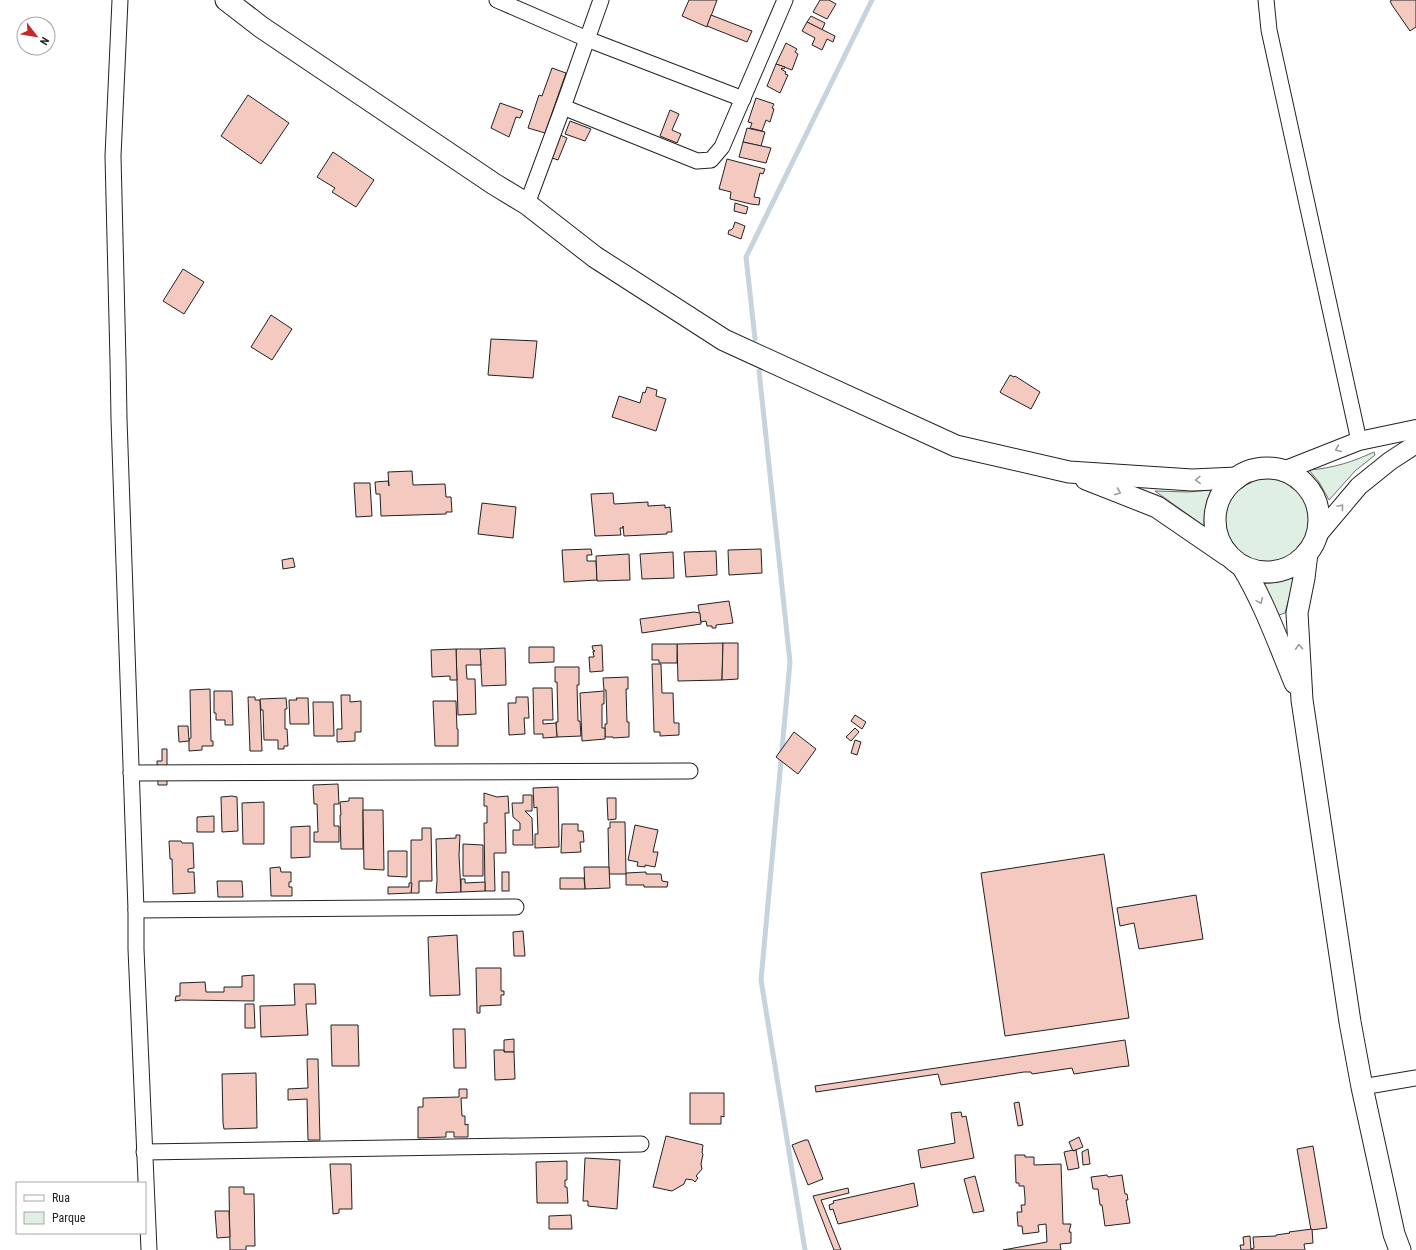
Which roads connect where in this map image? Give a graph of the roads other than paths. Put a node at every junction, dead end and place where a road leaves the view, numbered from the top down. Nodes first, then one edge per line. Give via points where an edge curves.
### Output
1 (120, 0) edge
2 (226, 0) edge
3 (497, 0) edge
4 (601, 0) edge
5 (785, 0) edge
6 (1266, 0) edge
7 (587, 39) junction
8 (743, 99) junction
9 (563, 107) junction
10 (527, 204) junction
11 (1416, 429) edge
12 (1359, 441) junction
13 (1416, 444) edge
14 (1378, 470) junction
15 (1283, 471) junction
16 (1069, 472) junction
17 (1237, 478) junction
18 (1312, 545) junction
19 (1235, 561) junction
20 (1302, 700) junction
21 (690, 771) dead end
22 (131, 773) junction
23 (516, 908) dead end
24 (136, 910) junction
25 (1416, 1078) edge
26 (1362, 1087) junction
27 (641, 1144) dead end
28 (144, 1152) junction
29 (145, 1182) edge
30 (146, 1201) edge
31 (148, 1250) edge
32 (1400, 1250) edge

1 - 22 street via 113,156
2 - 10 main road via 261,27
3 - 7 street
4 - 7 street
5 - 8 street
6 - 12 street via 1269,30
7 - 8 street
7 - 9 street
8 - 9 street via 722,147 711,160 697,161
9 - 10 street
10 - 16 main road via 595,257 724,340 956,446
11 - 12 street
12 - 14 street via 1374,445 1379,450 1381,456
12 -> 15 street
13 - 14 street
18 -> 14 street via 1359,486
15 - 17 main road via 1267,468 1251,471
15 - 18 main road via 1298,478 1309,490 1317,505 1319,521
17 -> 16 main road via 1192,480
16 -> 19 main road via 1157,507
17 - 19 main road via 1225,490 1217,506 1215,523 1219,540
18 - 19 main road via 1294,565 1277,572 1259,572
20 -> 18 main road via 1297,613
19 -> 20 main road via 1252,583
20 - 26 main road
21 - 22 street
22 - 24 street
23 - 24 street
24 - 28 street
25 - 26 street
26 - 32 main road via 1394,1234
27 - 28 street
28 - 29 street
30 - 31 street

